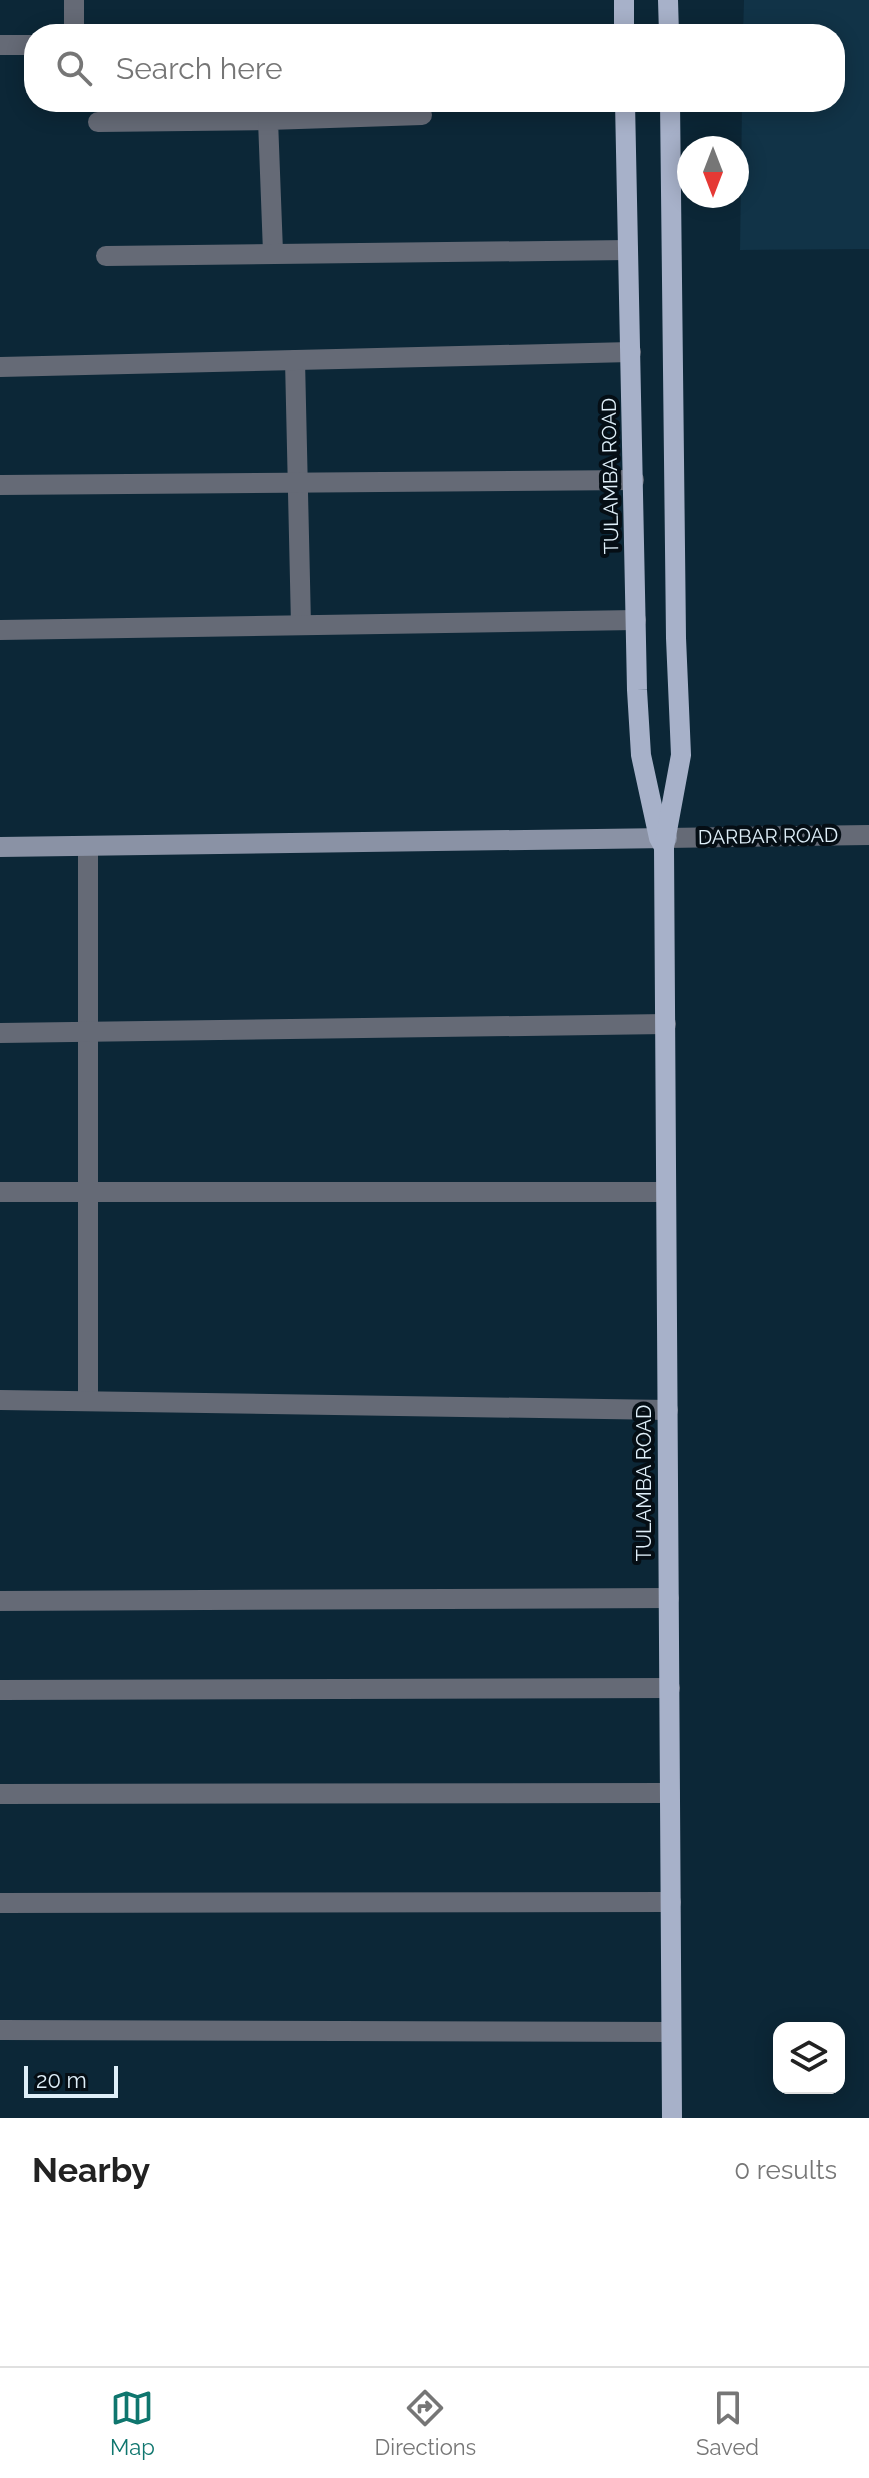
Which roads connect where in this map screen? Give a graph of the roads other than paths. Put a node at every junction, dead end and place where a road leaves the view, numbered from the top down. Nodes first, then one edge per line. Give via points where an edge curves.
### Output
1 (74, 0) edge
2 (624, 0) edge
3 (668, 0) edge
4 (74, 24) edge
5 (624, 24) edge
6 (669, 24) edge
7 (0, 45) edge
8 (24, 45) edge
9 (625, 112) edge
10 (670, 112) edge
11 (422, 115) dead end
12 (268, 120) junction
13 (98, 122) dead end
14 (628, 250) junction
15 (273, 252) junction
16 (106, 256) dead end
17 (631, 352) junction
18 (295, 360) junction
19 (0, 367) edge
20 (634, 480) junction
21 (298, 483) junction
22 (0, 485) edge
23 (636, 620) junction
24 (301, 625) junction
25 (0, 630) edge
26 (869, 835) edge
27 (663, 841) junction
28 (0, 846) edge
29 (88, 846) junction
30 (666, 1024) junction
31 (89, 1032) junction
32 (0, 1033) edge
33 (0, 1192) edge
34 (88, 1192) junction
35 (666, 1192) junction
36 (0, 1400) edge
37 (88, 1401) junction
38 (668, 1410) junction
39 (669, 1598) junction
40 (0, 1601) edge
41 (670, 1688) junction
42 (0, 1690) edge
43 (670, 1793) junction
44 (0, 1794) edge
45 (671, 1902) junction
46 (0, 1903) edge
47 (0, 2030) edge
48 (671, 2032) junction
49 (672, 2118) edge

1 - 4 street
2 - 5 main road
3 - 6 main road
7 - 8 street
9 - 14 main road, TULAMBA ROAD
10 - 27 main road, TULAMBA ROAD via 681,755
11 - 12 street
12 - 13 street
12 - 15 street
14 - 15 street
14 - 17 main road, TULAMBA ROAD
15 - 16 street
17 - 18 street
17 - 20 main road, TULAMBA ROAD
18 - 19 street
18 - 21 street
20 - 21 street
20 - 23 main road, TULAMBA ROAD
21 - 22 street
21 - 24 street
23 - 24 street
23 - 27 main road, TULAMBA ROAD via 641,755
24 - 25 street
26 - 27 street, DARBAR ROAD
27 - 29 street
27 - 30 main road, TULAMBA ROAD
28 - 29 street
29 - 31 street
30 - 31 street
30 - 35 main road, TULAMBA ROAD
31 - 32 street
31 - 34 street
33 - 34 street
34 - 35 street
34 - 37 street
35 - 38 main road, TULAMBA ROAD
36 - 37 street
37 - 38 street
38 - 39 main road, TULAMBA ROAD
39 - 40 street
39 - 41 main road, TULAMBA ROAD
41 - 42 street
41 - 43 main road, TULAMBA ROAD
43 - 44 street
43 - 45 main road, TULAMBA ROAD
45 - 46 street
45 - 48 main road, TULAMBA ROAD
47 - 48 street
48 - 49 main road, TULAMBA ROAD

